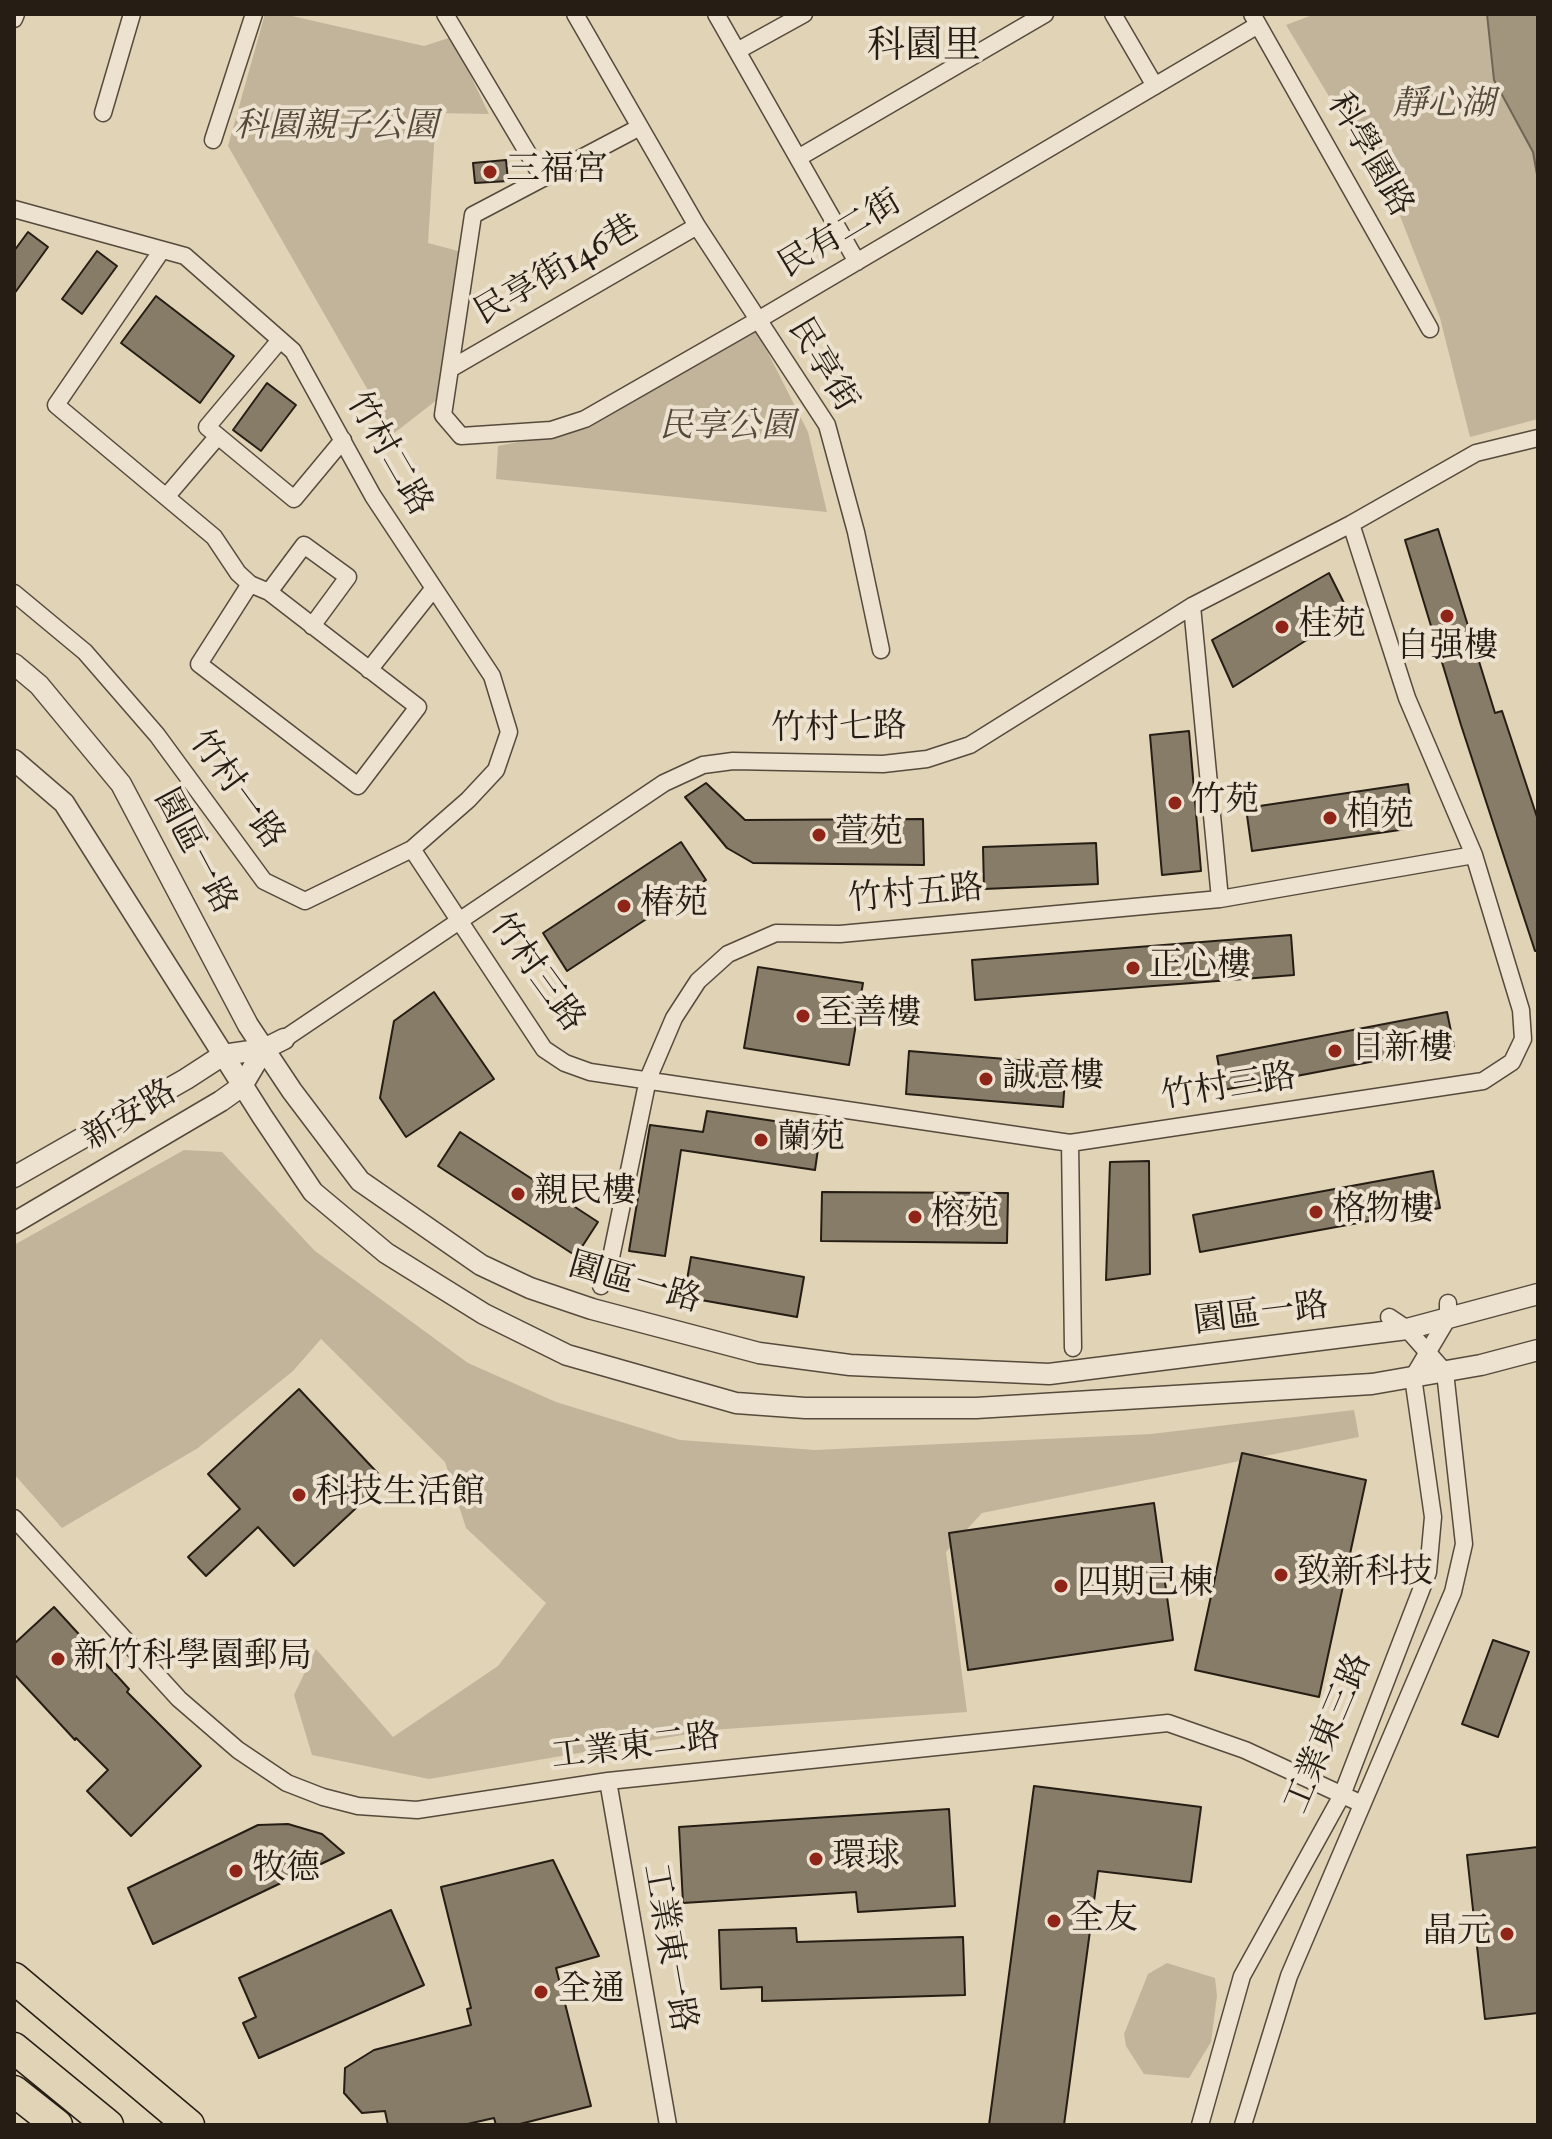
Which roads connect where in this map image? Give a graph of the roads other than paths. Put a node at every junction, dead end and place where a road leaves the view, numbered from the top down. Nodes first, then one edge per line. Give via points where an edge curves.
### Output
1 (132, 14) edge
2 (254, 14) edge
3 (445, 14) edge
4 (716, 14) edge
5 (804, 14) edge
6 (1045, 14) edge
7 (1113, 14) edge
8 (580, 16) edge
9 (1255, 19) edge
10 (737, 51) junction
11 (1155, 86) junction
12 (103, 113) dead end
13 (640, 127) junction
14 (213, 140) dead end
15 (798, 158) junction
16 (542, 177) junction
17 (17, 214) edge
18 (697, 226) junction
19 (162, 250) junction
20 (857, 262) junction
21 (758, 320) junction
22 (1430, 329) dead end
23 (280, 340) junction
24 (450, 369) junction
25 (218, 436) junction
26 (1538, 438) edge
27 (343, 440) junction
28 (166, 497) junction
29 (1351, 524) junction
30 (250, 584) junction
31 (434, 588) junction
32 (269, 592) junction
33 (14, 593) edge
34 (1192, 606) junction
35 (312, 626) junction
36 (881, 650) dead end
37 (14, 664) edge
38 (369, 670) junction
39 (14, 760) edge
40 (412, 849) junction
41 (1474, 855) junction
42 (1220, 899) junction
43 (460, 920) junction
44 (284, 1039) joint
45 (264, 1049) junction
46 (223, 1055) junction
47 (648, 1079) junction
48 (242, 1086) junction
49 (1070, 1143) junction
50 (14, 1177) edge
51 (14, 1223) edge
52 (601, 1286) dead end
53 (1538, 1294) edge
54 (1448, 1310) junction
55 (1389, 1317) dead end
56 (1407, 1329) junction
57 (1073, 1348) dead end
58 (1538, 1350) edge
59 (1428, 1353) junction
60 (1445, 1372) junction
61 (1413, 1377) junction
62 (1461, 1517) junction
63 (14, 1518) edge
64 (1432, 1524) junction
65 (608, 1781) junction
66 (1342, 1795) junction
67 (1362, 1804) junction
68 (14, 1978) edge
69 (14, 2048) edge
70 (14, 2091) edge
71 (57, 2125) edge
72 (108, 2125) edge
73 (189, 2125) edge
74 (668, 2125) edge
75 (1200, 2125) edge
76 (1243, 2125) edge

1 - 12 street
2 - 14 street
3 - 16 street
4 - 10 street
5 - 10 street
6 - 15 street
7 - 11 street
8 - 13 street, 民享街
9 - 11 street, 民有二街
9 - 22 street, 科學園路
10 - 15 street
11 - 20 street, 民有二街
13 - 16 street
13 - 18 street, 民享街
15 - 20 street
16 - 24 street via 473,215
17 - 19 street, 竹村二路
18 - 21 street, 民享街
18 - 24 street, 民享街146巷
19 - 23 street, 竹村二路 via 185,256
19 - 28 street via 56,405
20 - 21 street, 民有二街
21 - 24 street, 民有二街 via 585,419 551,430 461,436 443,415
21 - 36 street, 民享街 via 827,425
23 - 25 street via 207,427
23 - 27 street, 竹村二路 via 293,351
25 - 27 street via 294,499
25 - 28 street
26 - 29 street, 竹村七路 via 1476,453
27 - 31 street, 竹村二路
28 - 30 street via 214,537
29 - 34 street, 竹村七路
29 - 41 street, 竹村三路 via 1407,698
30 - 32 street
30 - 38 street via 199,664 358,786 418,707
31 - 38 street
31 - 40 street, 竹村二路 via 492,676 509,732 496,770
32 - 35 street
32 - 35 street via 304,545 348,577
33 - 40 street, 竹村一路 via 85,652 157,735 264,881 305,901
34 - 42 street
34 - 43 street, 竹村七路 via 970,745 927,759 703,765 664,783
35 - 38 street
37 - 45 street, 園區一路 via 39,685 121,784
39 - 46 street, 園區一路 via 64,803
40 - 43 street
41 - 42 street, 竹村五路
41 - 49 street, 竹村三路 via 1521,1010 1523,1039 1512,1062 1483,1081
42 - 47 street, 竹村五路 via 840,934 776,933 728,954 698,981 674,1018
43 - 44 street, 竹村七路
43 - 47 street, 竹村三路 via 544,1049 590,1072
44 - 45 street, 新安路
45 - 46 street, 新安路
45 - 48 street, 新安路
45 - 56 street, 園區一路 via 360,1181 481,1265 592,1309 759,1353 850,1365 1071,1373
46 - 48 street, 園區一路
46 - 50 street, 新安路
47 - 49 street, 竹村三路
47 - 52 street, 竹村五路
48 - 51 street, 新安路
48 - 61 street, 園區一路 via 313,1192 386,1253 484,1314 567,1355 736,1403 976,1408 1372,1384
49 - 57 street
53 - 54 street, 園區一路
54 - 56 street, 園區一路
54 - 59 street
55 - 56 street
56 - 59 street
58 - 60 street, 園區一路
59 - 60 street
59 - 61 street
60 - 61 street, 園區一路
60 - 62 street, 工業東三路
61 - 64 street, 工業東三路
62 - 64 street
62 - 67 street, 工業東三路 via 1464,1544 1453,1592
63 - 65 street, 工業東二路 via 179,1699 238,1750 287,1783 358,1806 417,1810
64 - 66 street, 工業東三路 via 1428,1572
65 - 66 street, 工業東二路 via 1168,1723 1245,1750
65 - 74 street, 工業東一路
66 - 67 street, 工業東二路
66 - 75 street, 工業東三路 via 1242,1976
67 - 76 street, 工業東三路 via 1289,1976
68 - 73 highway
69 - 72 highway
70 - 71 highway

